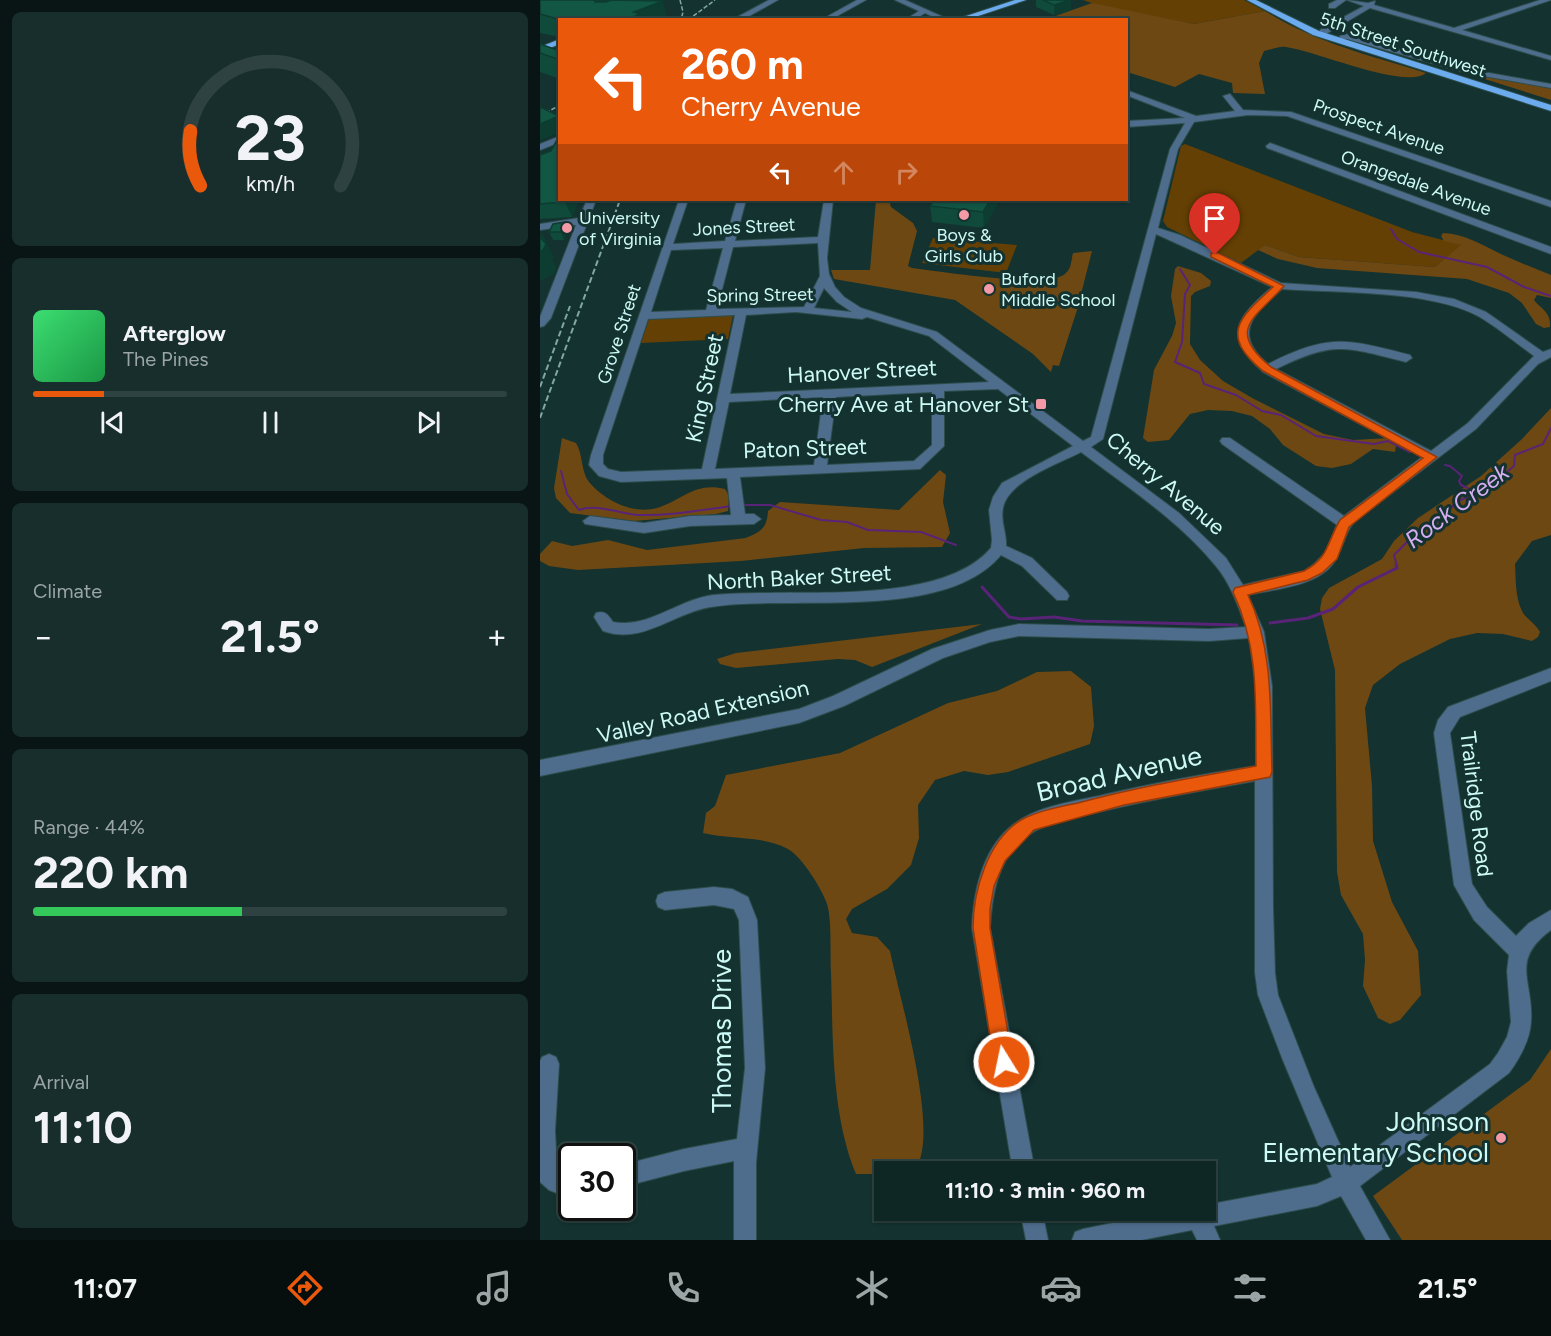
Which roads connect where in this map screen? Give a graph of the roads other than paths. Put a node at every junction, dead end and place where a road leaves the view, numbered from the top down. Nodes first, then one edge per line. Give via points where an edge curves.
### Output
1 (774, 0) edge
2 (862, 0) edge
3 (899, 0) edge
4 (1251, 0) edge
5 (1261, 0) edge
6 (1342, 0) edge
7 (1351, 0) edge
8 (1547, 0) edge
9 (1015, 1) edge
10 (1372, 3) edge
11 (1332, 6) dead end
12 (925, 10) junction
13 (739, 18) edge
14 (828, 18) edge
15 (911, 18) edge
16 (943, 18) edge
17 (963, 18) edge
18 (1454, 30) junction
19 (1323, 32) junction
20 (1343, 38) joint
21 (558, 42) edge
22 (1387, 50) junction
23 (540, 53) edge
24 (549, 58) edge
25 (1551, 58) edge
26 (1450, 74) junction
27 (1551, 87) edge
28 (1128, 93) edge
29 (1227, 96) dead end
30 (1551, 103) edge
31 (1551, 108) edge
32 (1241, 113) junction
33 (1194, 120) junction
34 (1128, 124) edge
35 (1147, 124) junction
36 (558, 140) edge
37 (1179, 140) junction
38 (1270, 146) dead end
39 (540, 147) edge
40 (591, 201) edge
41 (683, 201) edge
42 (741, 201) edge
43 (829, 201) edge
44 (1551, 204) edge
45 (584, 221) junction
46 (540, 227) edge
47 (1152, 229) junction
48 (823, 240) junction
49 (729, 244) junction
50 (667, 247) junction
51 (1551, 251) edge
52 (824, 278) junction
53 (1279, 286) junction
54 (808, 309) junction
55 (741, 311) junction
56 (711, 312) junction
57 (644, 316) junction
58 (877, 318) junction
59 (540, 324) edge
60 (1546, 354) edge
61 (1406, 358) dead end
62 (1267, 369) junction
63 (1002, 385) junction
64 (938, 388) junction
65 (830, 393) junction
66 (724, 398) junction
67 (1226, 441) dead end
68 (1084, 447) junction
69 (1432, 457) junction
70 (820, 468) junction
71 (733, 472) junction
72 (708, 473) junction
73 (608, 475) joint
74 (738, 510) junction
75 (754, 519) dead end
76 (590, 521) dead end
77 (1344, 524) junction
78 (998, 548) junction
79 (1239, 592) junction
80 (1062, 596) dead end
81 (601, 617) dead end
82 (1256, 632) junction
83 (1551, 674) edge
84 (540, 768) edge
85 (1264, 772) junction
86 (665, 901) dead end
87 (1551, 919) edge
88 (1520, 953) junction
89 (549, 1064) dead end
90 (747, 1148) junction
91 (1022, 1161) edge
92 (636, 1172) edge
93 (558, 1182) edge
94 (1345, 1182) junction
95 (1216, 1215) edge
96 (1033, 1221) edge
97 (1187, 1221) edge
98 (1199, 1221) edge
99 (745, 1240) edge
100 (1037, 1240) edge
101 (1083, 1240) edge
102 (1209, 1240) edge
103 (1379, 1240) edge

1 - 13 street
2 - 14 street
3 - 12 street
4 - 26 main road, 5th Street Southwest via 1316,33
5 - 19 main road, 5th Street Southwest
6 - 11 street
7 - 10 street
8 - 18 street
9 - 17 main road
10 - 18 street via 1410,22
10 - 19 street
12 - 15 street
12 - 16 street
18 - 25 street
19 - 20 main road, 5th Street Southwest
20 - 22 street, 5th Street Southwest
21 - 23 main road
22 - 26 main road, 5th Street Southwest
22 - 27 street, 5th Street Southwest via 1466,72
23 - 24 main road
26 - 30 main road, 5th Street Southwest
26 - 31 main road, 5th Street Southwest
28 - 33 street
29 - 32 street
32 - 33 street, Prospect Avenue
32 - 44 street, Prospect Avenue via 1298,116
33 - 35 street, Prospect Avenue
33 - 37 street
34 - 35 street, Prospect Avenue
35 - 37 street
36 - 39 street
37 - 47 street
38 - 51 street, Orangedale Avenue
40 - 45 street
41 - 50 street, Grove Street
42 - 49 street, King Street
43 - 48 street
45 - 46 street
45 - 59 street
47 - 53 street
47 - 68 street via 1097,439
48 - 49 street, Jones Street
48 - 52 street
49 - 50 street, Jones Street
49 - 56 street, King Street
50 - 57 street, Grove Street
52 - 54 street
52 - 58 street, Cherry Avenue via 841,299
53 - 60 street via 1416,295 1450,301 1482,314
53 - 62 street via 1253,310 1242,330 1247,350
54 - 55 street, Spring Street
54 - 58 street, Spring Street
55 - 56 street, Spring Street
55 - 66 street, King Street
56 - 57 street, Spring Street
57 - 73 street, Grove Street via 597,455 599,470
58 - 63 street, Cherry Avenue via 933,334
60 - 69 street via 1534,361 1472,426
61 - 62 street via 1327,345
62 - 69 street
63 - 64 street, Hanover Street
63 - 68 street, Cherry Avenue
64 - 65 street, Hanover Street
64 - 70 street, Paton Street via 939,443 919,464
65 - 66 street, Hanover Street
65 - 70 street
66 - 72 street, King Street
67 - 77 street
68 - 78 street via 1010,483 996,507
68 - 79 street, Cherry Avenue via 1189,528 1221,562
69 - 77 street
70 - 71 street, Paton Street
71 - 72 street, Paton Street
71 - 74 street
72 - 73 street, Paton Street
74 - 75 street
74 - 76 street via 644,528
77 - 79 street via 1332,556 1318,570
78 - 80 street via 1027,562
78 - 81 street, North Baker Street via 992,557 964,575 915,591 712,601 622,630 608,627
79 - 82 street, Cherry Avenue
82 - 84 street, Valley Road Extension via 994,633 921,660 803,714
82 - 85 street, Cherry Avenue via 1263,686
83 - 88 street, Trailridge Road via 1454,712 1443,725 1442,733 1463,885 1485,918
85 - 91 street, Broad Avenue via 1124,798 1046,818 1028,825 999,856 986,886 981,928
85 - 94 street, Cherry Avenue via 1268,995
86 - 90 street, Thomas Drive via 723,894 746,910 755,1068
87 - 88 street via 1522,944
88 - 94 street via 1521,1021 1508,1057 1497,1071
89 - 93 street via 542,1150 546,1171
90 - 92 street
90 - 99 street, Thomas Drive
94 - 95 street via 1317,1195
94 - 103 street, Cherry Avenue
96 - 100 street
97 - 101 street
98 - 102 street

